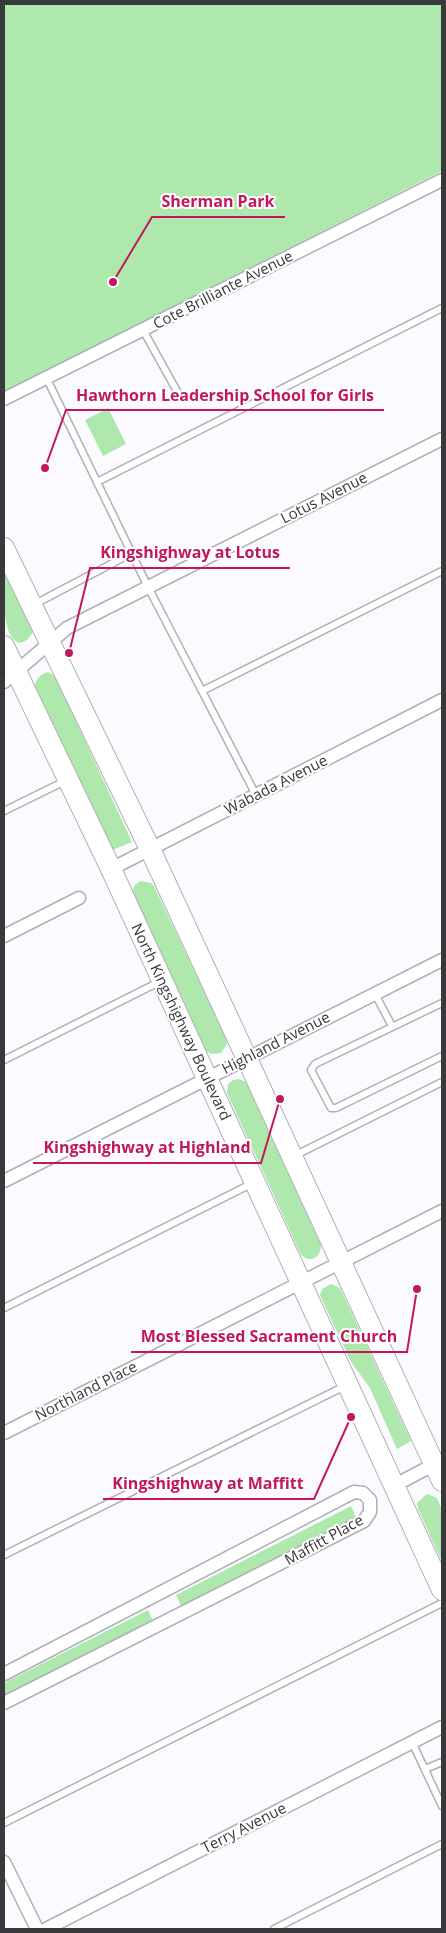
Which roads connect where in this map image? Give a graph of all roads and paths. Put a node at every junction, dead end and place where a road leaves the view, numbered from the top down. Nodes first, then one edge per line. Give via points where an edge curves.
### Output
1 (442, 180) edge
2 (442, 308) edge
3 (143, 330) junction
4 (47, 379) junction
5 (178, 393) dead end
6 (4, 399) edge
7 (442, 439) edge
8 (97, 482) junction
9 (4, 548) edge
10 (132, 553) junction
11 (442, 571) edge
12 (148, 587) junction
13 (32, 606) junction
14 (50, 642) junction
15 (4, 646) edge
16 (10, 677) edge
17 (202, 691) junction
18 (442, 700) edge
19 (68, 779) junction
20 (256, 795) junction
21 (4, 811) edge
22 (150, 849) junction
23 (111, 869) junction
24 (79, 898) dead end
25 (4, 936) edge
26 (442, 960) edge
27 (162, 981) junction
28 (375, 994) junction
29 (442, 1003) edge
30 (392, 1026) junction
31 (442, 1056) edge
32 (247, 1058) junction
33 (4, 1060) edge
34 (206, 1078) junction
35 (442, 1082) edge
36 (293, 1156) junction
37 (4, 1181) edge
38 (255, 1182) junction
39 (442, 1211) edge
40 (342, 1262) junction
41 (302, 1282) junction
42 (4, 1308) edge
43 (348, 1384) junction
44 (4, 1433) edge
45 (440, 1469) edge
46 (395, 1485) junction
47 (4, 1555) edge
48 (442, 1590) edge
49 (442, 1603) edge
50 (4, 1674) edge
51 (4, 1703) edge
52 (442, 1727) edge
53 (412, 1742) junction
54 (442, 1762) edge
55 (425, 1769) junction
56 (442, 1806) edge
57 (4, 1823) edge
58 (442, 1844) edge
59 (4, 1862) edge
60 (38, 1929) edge
61 (46, 1929) edge
62 (274, 1929) edge

1 - 3 street, Cote Brilliante Avenue
2 - 8 lane
3 - 4 street, Cote Brilliante Avenue
3 - 5 lane
4 - 6 street, Cote Brilliante Avenue
4 - 8 lane
7 - 12 street, Lotus Avenue
8 - 10 lane
9 - 13 main road
10 - 12 lane
10 - 13 lane
11 - 17 lane
12 - 14 street, Lotus Avenue via 67,628
12 - 17 lane
13 - 14 main road
14 - 16 street, Lotus Avenue
14 - 22 main road
15 - 16 main road, North Kingshighway Boulevard
16 - 19 main road, North Kingshighway Boulevard
17 - 20 lane
18 - 20 street, Wabada Avenue
19 - 21 lane
19 - 23 main road, North Kingshighway Boulevard
20 - 22 street, Wabada Avenue
22 - 23 street, Wabada Avenue
22 - 32 main road
23 - 27 main road, North Kingshighway Boulevard
24 - 25 street
26 - 28 street, Highland Avenue
27 - 33 lane
27 - 34 main road, North Kingshighway Boulevard
28 - 30 lane
28 - 32 street, Highland Avenue
29 - 30 lane
30 - 31 lane via 315,1064 311,1070 331,1108
32 - 34 street, Highland Avenue
32 - 36 main road
34 - 37 street, Highland Avenue
34 - 38 main road, North Kingshighway Boulevard
35 - 36 lane
36 - 40 main road
38 - 41 main road, North Kingshighway Boulevard
38 - 42 lane
39 - 40 street, Northland Place
40 - 41 street, Northland Place
40 - 45 main road
41 - 43 main road, North Kingshighway Boulevard
41 - 44 street, Northland Place
43 - 46 main road, North Kingshighway Boulevard
43 - 47 lane
45 - 46 street
46 - 48 main road, North Kingshighway Boulevard
49 - 57 lane
50 - 51 street, Maffitt Place via 354,1492 363,1493 370,1500 370,1512 364,1521
52 - 53 street, Terry Avenue
53 - 55 lane
53 - 61 street, Terry Avenue
54 - 55 lane
55 - 56 lane
58 - 62 lane
59 - 60 street

